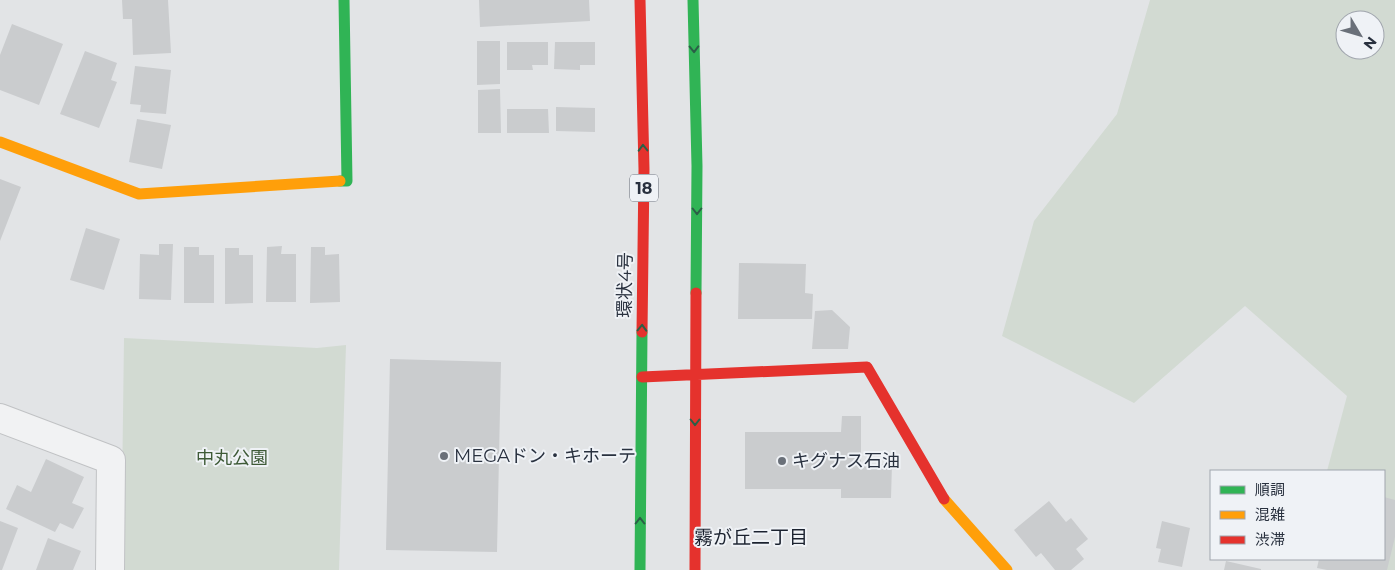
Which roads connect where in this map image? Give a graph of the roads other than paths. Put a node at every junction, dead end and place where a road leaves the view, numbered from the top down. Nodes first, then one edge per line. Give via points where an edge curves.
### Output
1 (344, 0) edge
2 (640, 0) edge
3 (693, 0) edge
4 (0, 142) edge
5 (696, 373) junction
6 (642, 377) junction
7 (0, 418) edge
8 (110, 570) edge
9 (640, 570) edge
10 (694, 570) edge
11 (1007, 570) edge

1 - 4 main road via 347,181 139,194
6 -> 2 main road, 環状4号 / 18 via 644,169
3 -> 5 main road via 697,166
5 - 6 main road
5 -> 10 main road
5 - 11 main road via 867,367 943,498
9 -> 6 main road, 環状4号 / 18
7 - 8 street via 111,460

